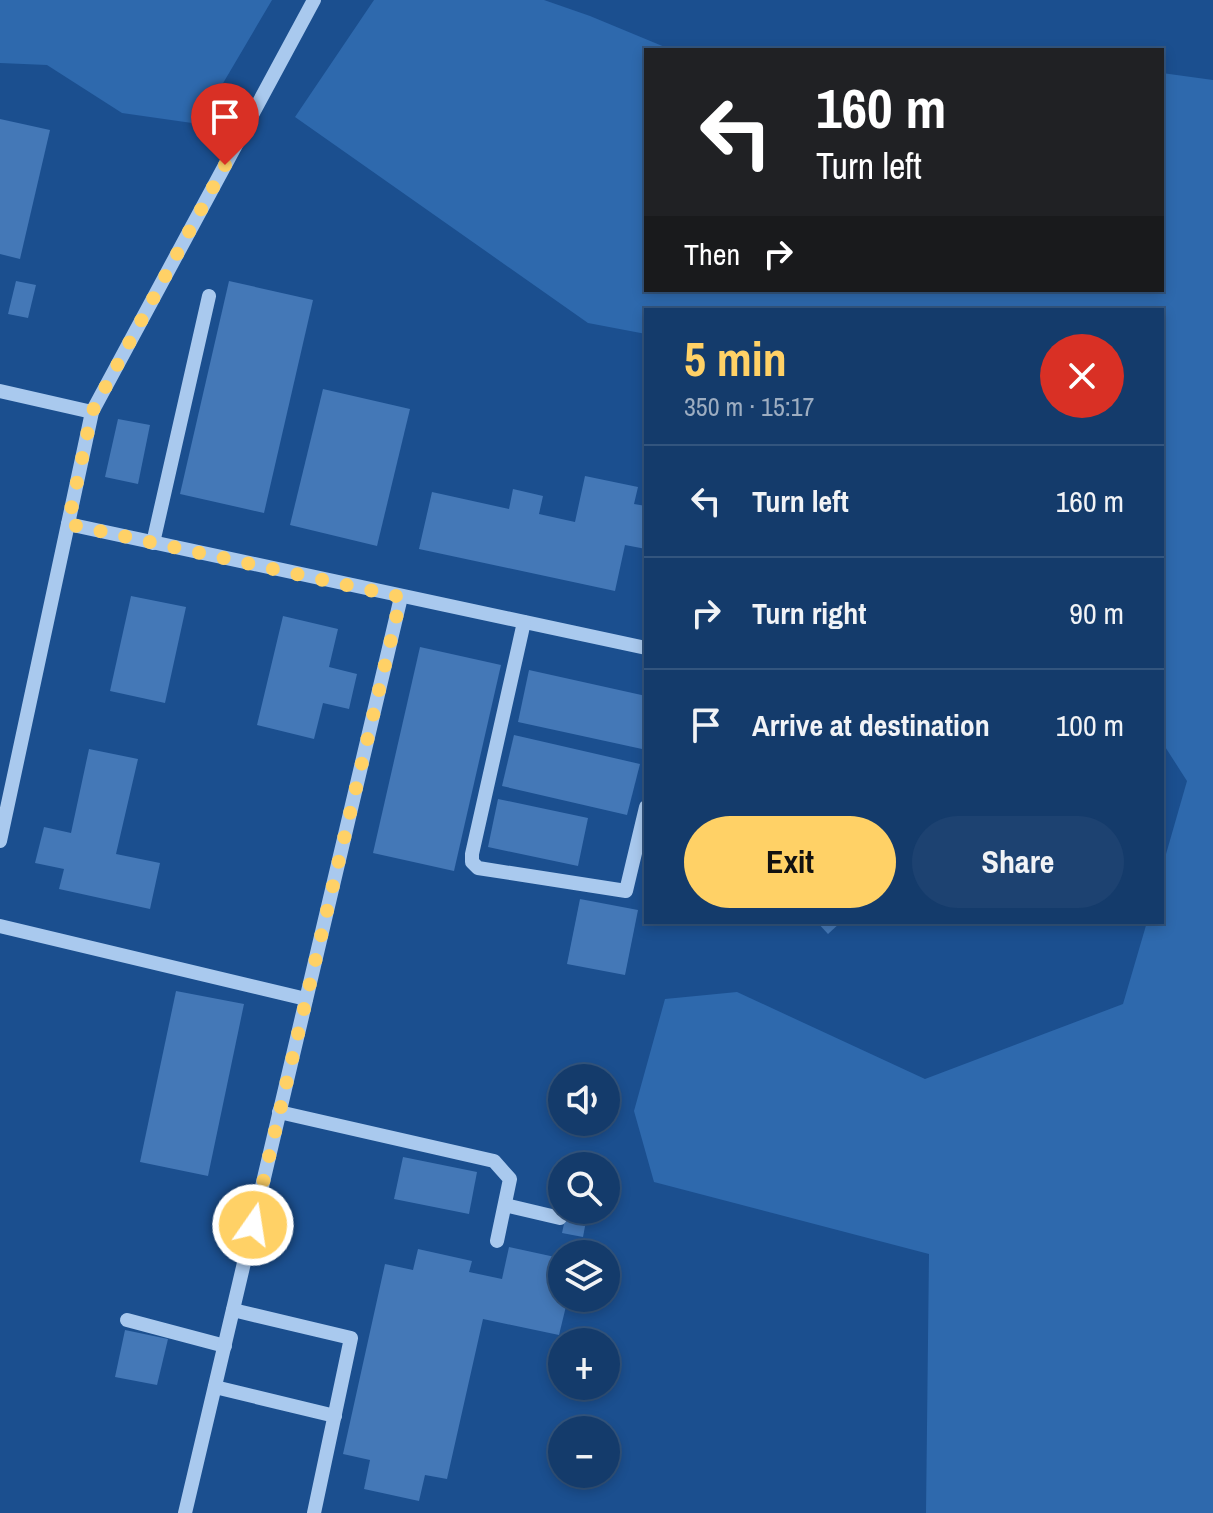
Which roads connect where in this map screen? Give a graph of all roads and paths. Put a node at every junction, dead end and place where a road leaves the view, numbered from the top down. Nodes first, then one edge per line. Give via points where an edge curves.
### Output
1 (314, 0) edge
2 (209, 296) dead end
3 (0, 391) edge
4 (92, 412) junction
5 (68, 524) junction
6 (153, 543) junction
7 (401, 597) junction
8 (524, 622) junction
9 (644, 648) edge
10 (644, 815) edge
11 (0, 841) edge
12 (0, 926) edge
13 (306, 999) junction
14 (279, 1112) junction
15 (505, 1205) junction
16 (548, 1215) edge
17 (497, 1241) dead end
18 (233, 1310) junction
19 (127, 1320) dead end
20 (225, 1346) junction
21 (215, 1387) junction
22 (335, 1416) junction
23 (185, 1513) edge
24 (314, 1513) edge

1 - 4 lane
2 - 6 lane
3 - 4 lane
4 - 5 lane
5 - 6 lane
5 - 11 lane
6 - 7 lane
7 - 8 lane
7 - 13 lane
8 - 9 lane
8 - 10 lane via 472,862 478,868 626,891
12 - 13 lane
13 - 14 lane
14 - 15 lane via 494,1161 510,1179
14 - 18 lane
15 - 16 lane
15 - 17 lane
18 - 20 lane
18 - 22 lane via 351,1338
19 - 20 lane
20 - 21 lane
21 - 22 lane
21 - 23 lane
22 - 24 lane

